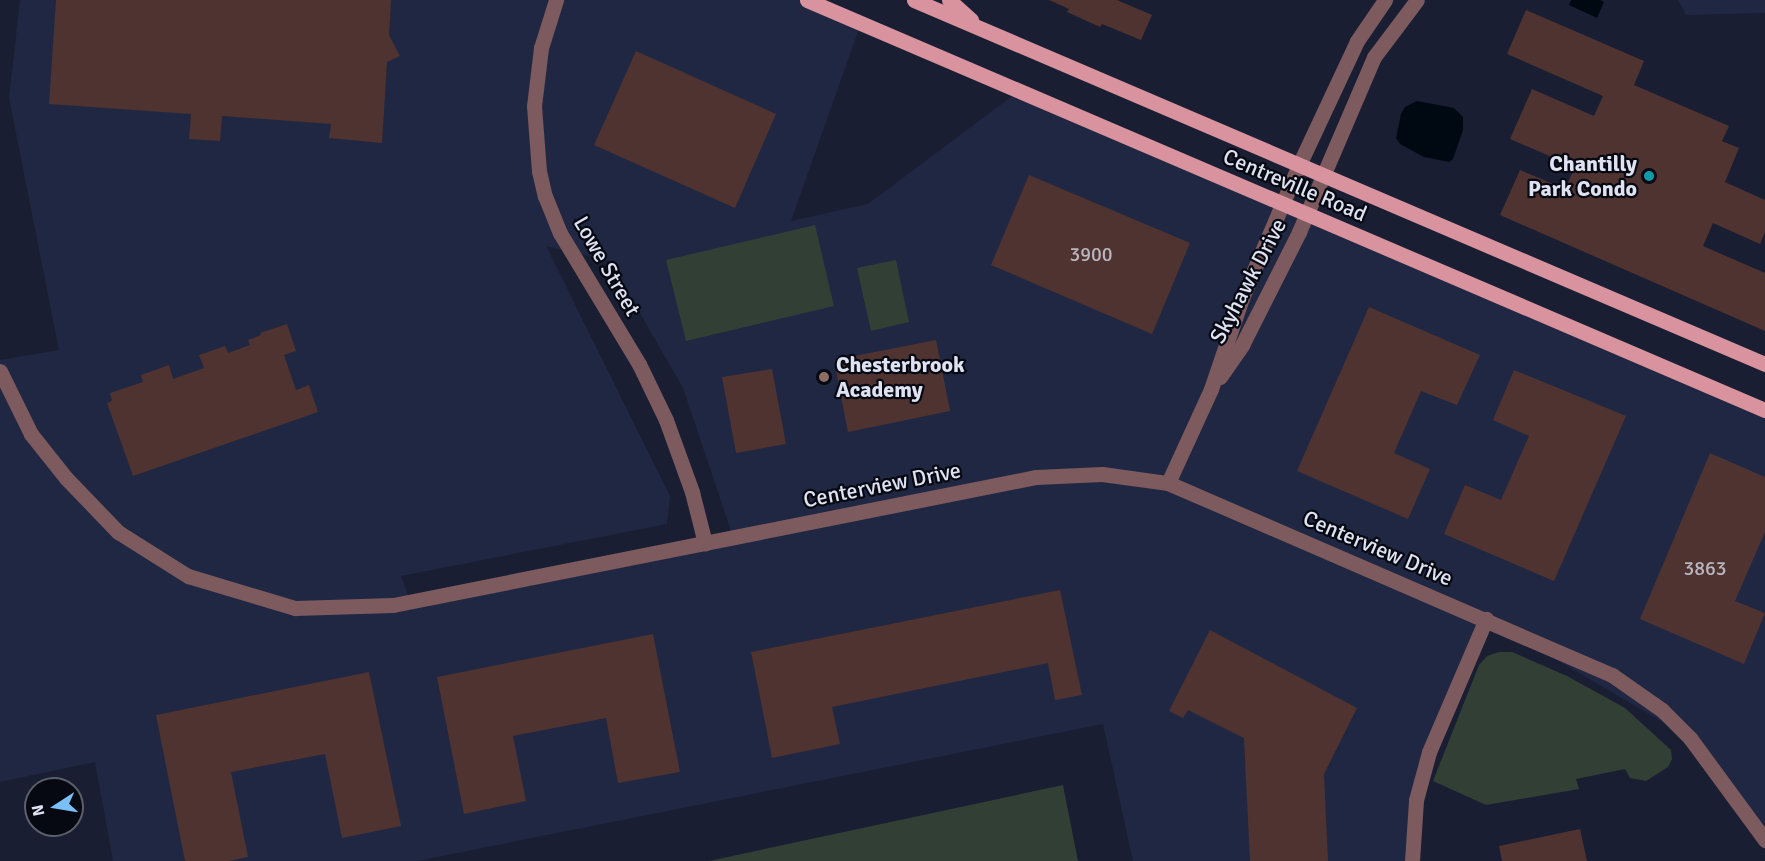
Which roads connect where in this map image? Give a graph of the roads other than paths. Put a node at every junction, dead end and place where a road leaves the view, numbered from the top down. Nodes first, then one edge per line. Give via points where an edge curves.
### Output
1 (556, 0) edge
2 (807, 0) edge
3 (914, 0) edge
4 (949, 0) edge
5 (1385, 0) edge
6 (1417, 0) edge
7 (986, 31) junction
8 (1299, 165) junction
9 (1323, 175) junction
10 (1282, 204) junction
11 (1307, 215) junction
12 (1765, 364) edge
13 (0, 371) edge
14 (1211, 389) junction
15 (1765, 411) edge
16 (1168, 483) junction
17 (705, 543) junction
18 (1486, 619) junction
19 (1765, 840) edge
20 (1412, 861) edge

1 - 17 street, Lowe Street via 541,48 534,105 545,196 560,233 639,364 666,420 692,492
2 - 10 main road, Centreville Road
3 - 7 main road, Centreville Road
4 - 7 main road
5 - 8 street, Skyhawk Drive via 1357,41
6 - 9 street, Skyhawk Drive via 1374,57
7 - 8 main road, Centreville Road
8 - 9 main road, Centreville Road
8 - 10 street, Skyhawk Drive
9 - 11 street, Skyhawk Drive
9 - 12 main road, Centreville Road
10 - 11 main road, Centreville Road
10 - 14 street, Skyhawk Drive via 1242,298
11 - 14 street, Skyhawk Drive via 1242,345
11 - 15 main road, Centreville Road
13 - 17 street, Centerview Drive via 31,434 66,478 118,532 188,576 295,608 393,605
14 - 16 street, Skyhawk Drive
16 - 17 street, Centerview Drive via 1102,474 1036,477
16 - 18 street, Centerview Drive
18 - 19 street, Centerview Drive via 1612,675 1646,697 1690,738
18 - 20 street via 1429,752 1416,800

